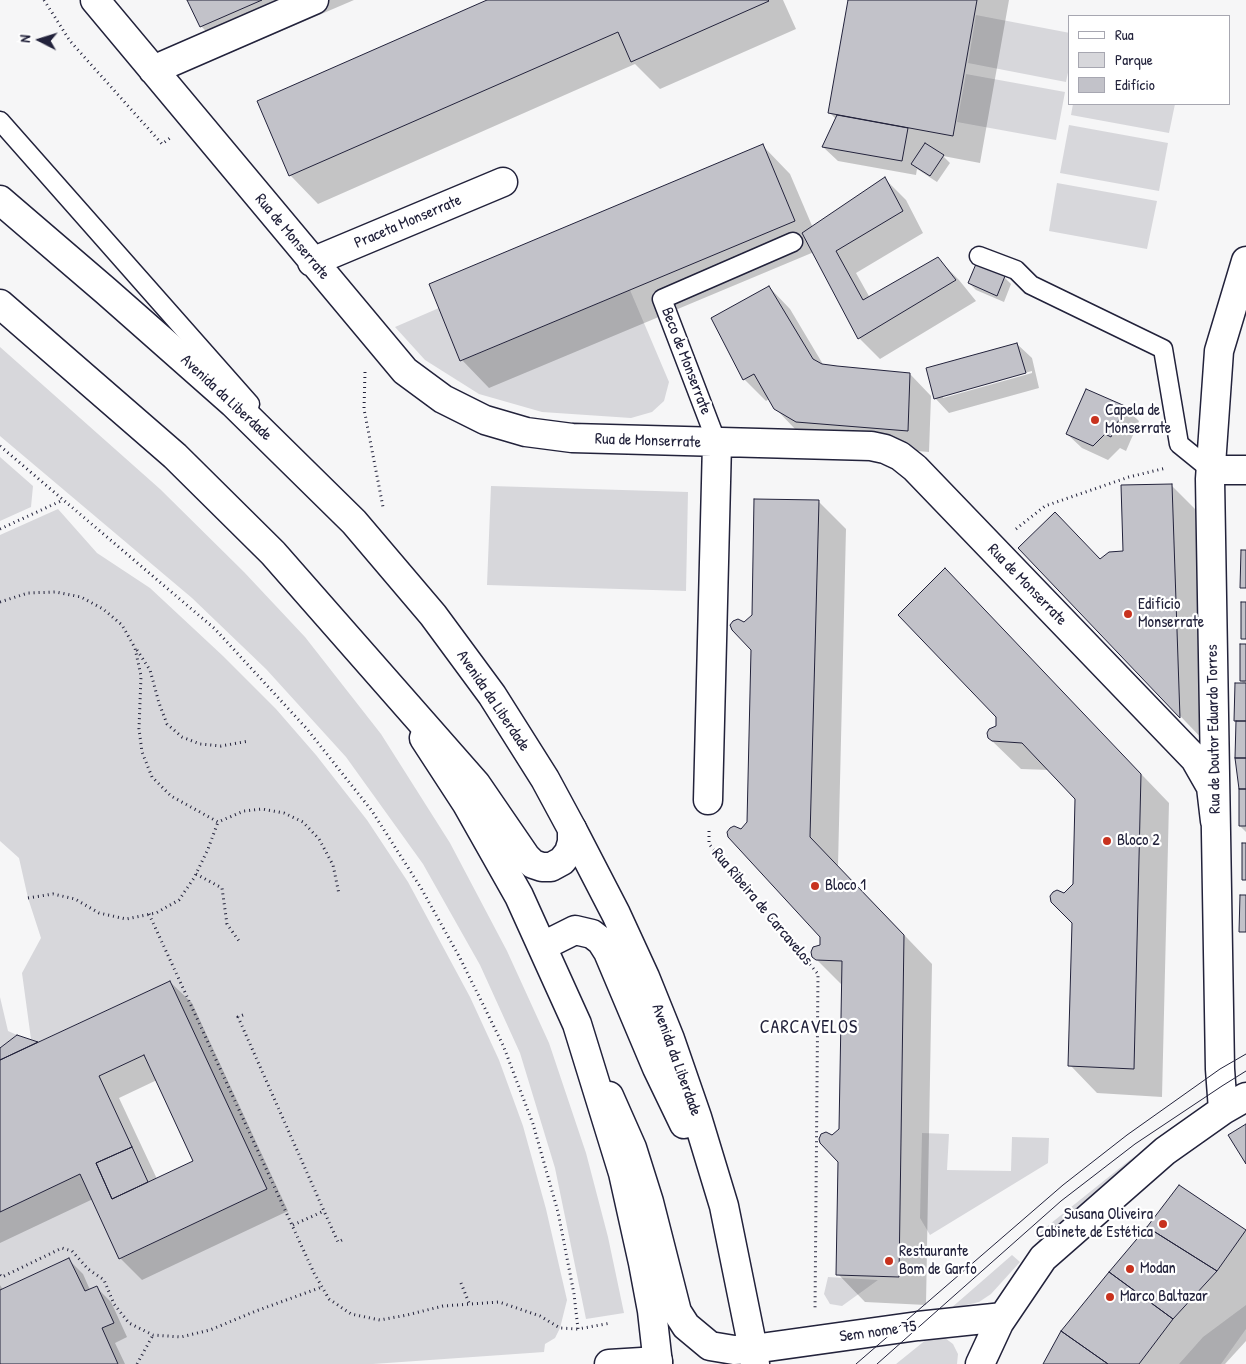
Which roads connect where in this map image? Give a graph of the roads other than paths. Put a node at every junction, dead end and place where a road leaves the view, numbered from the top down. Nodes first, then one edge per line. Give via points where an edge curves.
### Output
1 (95, 0) edge
2 (314, 0) edge
3 (153, 70) junction
4 (0, 121) edge
5 (503, 182) dead end
6 (0, 200) edge
7 (793, 242) dead end
8 (979, 256) dead end
9 (1246, 261) edge
10 (312, 262) junction
11 (0, 304) edge
12 (717, 443) junction
13 (1211, 470) junction
14 (1246, 470) edge
15 (332, 498) junction
16 (369, 664) junction
17 (708, 800) road end
18 (1215, 820) junction
19 (572, 829) junction
20 (543, 946) junction
21 (578, 1024) junction
22 (1235, 1103) edge
23 (724, 1206) junction
24 (1003, 1317) junction
25 (754, 1357) edge
26 (658, 1363) edge
27 (609, 1364) edge
28 (980, 1364) edge

1 - 3 main road, Rua de Monserrate
2 - 3 main road
3 - 10 main road, Rua de Monserrate
4 - 15 lane
5 - 10 main road, Praceta Monserrate
6 - 15 main road, Avenida da Liberdade via 233,403
7 - 12 lane, Beco de Monserrate via 662,300
8 - 13 lane via 1016,270 1031,285 1163,349 1179,444
9 - 13 main road, Rua de Doutor Eduardo Torres via 1219,351
10 - 12 main road, Rua de Monserrate via 405,372 443,399 485,420 526,432 572,438
11 - 16 main road via 175,456 273,553
12 - 17 main road
12 - 18 main road, Rua de Monserrate via 870,446 900,456 1195,758 1211,787
13 - 14 main road
13 - 18 main road, Rua de Doutor Eduardo Torres
15 - 19 main road, Avenida da Liberdade via 433,615 492,695
16 - 19 main road via 476,784 518,848 533,864 542,868 562,861 569,852
16 - 20 main road via 423,736 467,804
18 - 22 main road, Rua de Doutor Eduardo Torres via 1220,1069
19 - 23 main road, Avenida da Liberdade via 616,914 670,1039
20 - 21 main road
20 - 23 main road via 575,930 592,934 601,941 657,1068
21 - 25 main road via 632,1148 677,1312 686,1326 710,1346
21 - 26 main road via 623,1173 644,1263
22 - 24 main road via 1165,1151 1043,1258
23 - 25 main road, Avenida da Liberdade
24 - 25 main road, Sem nome 75 via 815,1341
24 - 28 main road
26 - 27 main road

